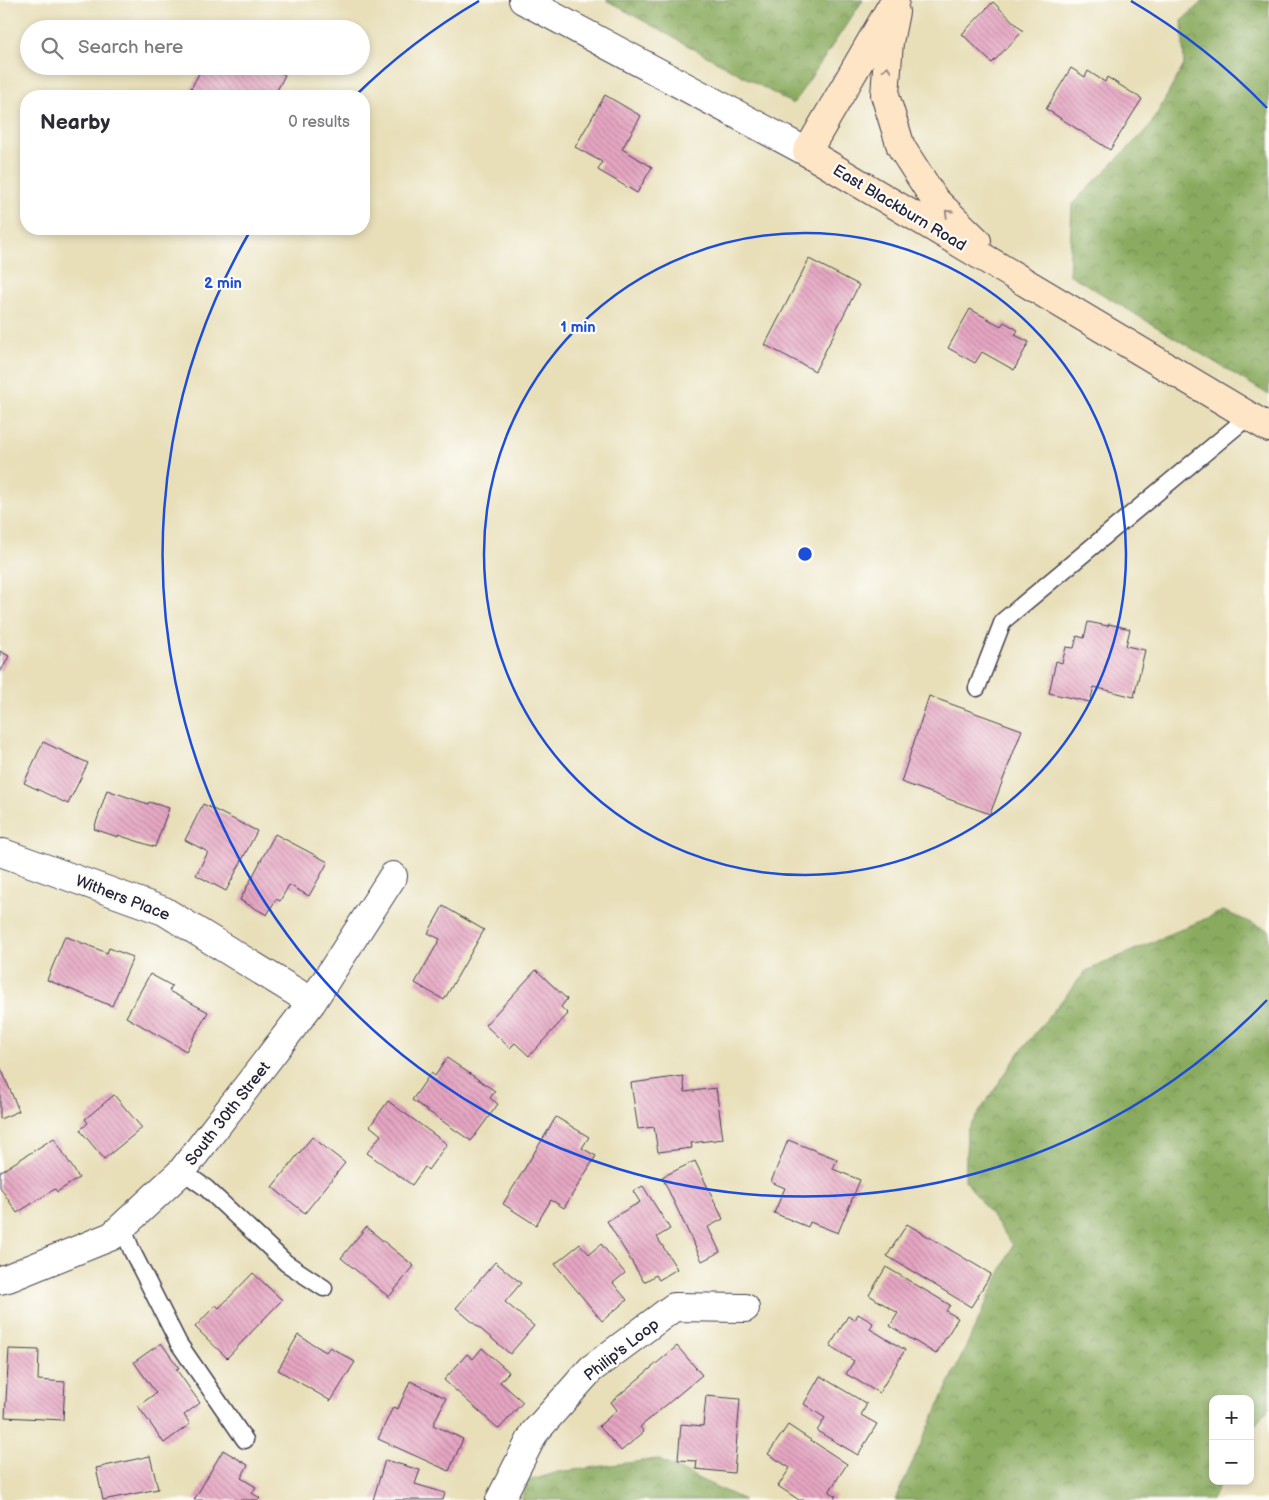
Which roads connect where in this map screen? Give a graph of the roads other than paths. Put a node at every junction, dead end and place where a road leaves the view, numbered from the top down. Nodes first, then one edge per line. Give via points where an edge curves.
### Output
1 (523, 0) edge
2 (896, 0) edge
3 (807, 152) junction
4 (1008, 272) junction
5 (1259, 422) edge
6 (977, 688) dead end
7 (4, 854) dead end
8 (393, 876) dead end
9 (312, 1002) junction
10 (182, 1171) junction
11 (122, 1226) junction
12 (0, 1280) edge
13 (324, 1288) dead end
14 (745, 1308) dead end
15 (245, 1440) dead end
16 (500, 1500) edge

1 - 3 street, East Blackburn Road
2 - 3 street
4 -> 2 street via 935,200 901,147 884,95
3 - 4 street, East Blackburn Road
4 - 5 street, East Blackburn Road
5 - 6 lane via 1003,620
7 - 9 street, Withers Place via 164,911
8 - 9 street, South 30th Street
9 - 10 street, South 30th Street
10 - 11 street, South 30th Street
10 - 13 lane via 206,1188 286,1263
11 - 12 street, South 30th Street via 112,1236
11 - 15 lane via 179,1344
14 - 16 street, Philip's Loop via 674,1307 591,1369 534,1433

